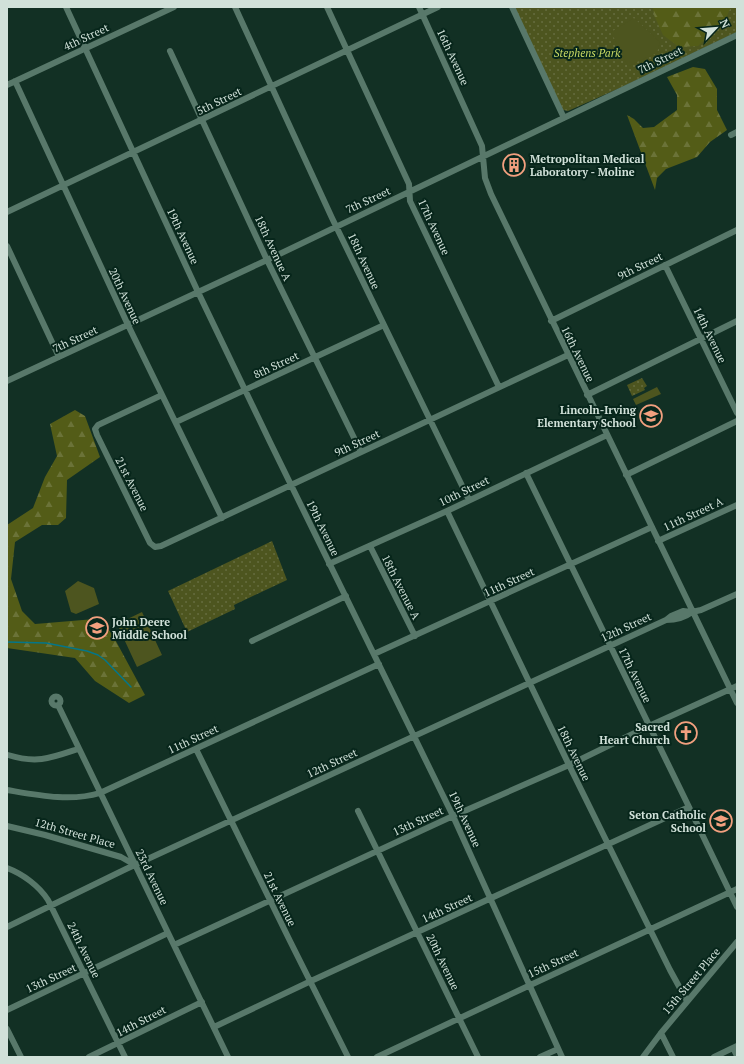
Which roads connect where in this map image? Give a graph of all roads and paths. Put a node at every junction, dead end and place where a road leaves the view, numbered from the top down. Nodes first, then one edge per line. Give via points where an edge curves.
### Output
1 (66, 7) edge
2 (174, 7) edge
3 (235, 7) edge
4 (327, 7) edge
5 (419, 7) edge
6 (438, 7) edge
7 (512, 7) edge
8 (422, 15) junction
9 (737, 35) edge
10 (85, 48) junction
11 (170, 51) dead end
12 (347, 51) junction
13 (15, 81) junction
14 (7, 85) edge
15 (272, 87) junction
16 (564, 118) junction
17 (202, 120) junction
18 (737, 132) edge
19 (731, 135) dead end
20 (133, 152) junction
21 (483, 157) junction
22 (63, 186) junction
23 (409, 192) junction
24 (7, 212) edge
25 (336, 226) junction
26 (737, 230) edge
27 (7, 246) edge
28 (267, 260) junction
29 (665, 265) junction
30 (198, 292) junction
31 (551, 321) junction
32 (737, 322) edge
33 (128, 325) junction
34 (384, 325) junction
35 (701, 340) junction
36 (568, 355) junction
37 (59, 357) junction
38 (315, 358) junction
39 (7, 381) edge
40 (499, 387) junction
41 (245, 390) junction
42 (162, 395) junction
43 (587, 395) junction
44 (737, 413) edge
45 (430, 420) junction
46 (737, 421) edge
47 (176, 422) junction
48 (607, 435) junction
49 (361, 452) junction
50 (526, 473) junction
51 (626, 475) junction
52 (291, 485) junction
53 (468, 500) junction
54 (737, 505) edge
55 (447, 511) junction
56 (222, 518) junction
57 (652, 527) junction
58 (658, 541) junction
59 (370, 546) junction
60 (155, 547) joint
61 (329, 564) junction
62 (571, 564) junction
63 (737, 594) edge
64 (346, 596) junction
65 (491, 602) junction
66 (692, 612) junction
67 (415, 636) junction
68 (252, 641) dead end
69 (610, 646) junction
70 (374, 654) junction
71 (379, 664) junction
72 (530, 682) junction
73 (737, 686) edge
74 (730, 689) junction
75 (737, 703) edge
76 (58, 705) dead end
77 (649, 726) junction
78 (414, 736) junction
79 (78, 749) junction
80 (196, 749) junction
81 (8, 755) edge
82 (569, 764) junction
83 (7, 790) edge
84 (100, 793) junction
85 (689, 807) junction
86 (358, 811) dead end
87 (453, 816) junction
88 (231, 821) junction
89 (7, 826) edge
90 (609, 844) junction
91 (377, 851) junction
92 (135, 865) junction
93 (7, 868) edge
94 (737, 889) edge
95 (730, 892) junction
96 (491, 899) junction
97 (270, 901) junction
98 (51, 906) junction
99 (737, 907) edge
100 (7, 927) edge
101 (650, 929) junction
102 (168, 933) junction
103 (417, 933) junction
104 (737, 942) edge
105 (174, 945) junction
106 (84, 974) junction
107 (310, 982) junction
108 (529, 985) junction
109 (687, 1001) junction
110 (202, 1002) junction
111 (7, 1010) edge
112 (459, 1018) junction
113 (214, 1027) junction
114 (7, 1029) edge
115 (661, 1033) junction
116 (118, 1044) junction
117 (735, 1047) edge
118 (558, 1049) junction
119 (737, 1056) edge
120 (21, 1057) edge
121 (89, 1057) edge
122 (125, 1057) edge
123 (228, 1057) edge
124 (348, 1057) edge
125 (377, 1057) edge
126 (478, 1057) edge
127 (540, 1057) edge
128 (562, 1057) edge
129 (638, 1057) edge
130 (643, 1057) edge
131 (673, 1057) edge
132 (714, 1057) edge

1 - 10 street, 19th Avenue
2 - 10 street, 4th Street
3 - 15 street, 18th Avenue
4 - 12 street, 17th Avenue
5 - 8 street, 16th Avenue
6 - 8 street, 5th Street
7 - 16 street
8 - 12 street, 5th Street
8 - 21 street, 16th Avenue via 478,134
9 - 16 street, 7th Street
10 - 13 street, 4th Street
10 - 20 street, 19th Avenue
11 - 17 street, 18th Avenue A
12 - 15 street, 5th Street
12 - 23 street, 17th Avenue via 409,184
13 - 14 street, 4th Street
13 - 22 street, 20th Avenue
15 - 17 street, 5th Street
15 - 25 street, 18th Avenue
16 - 21 street, 7th Street
17 - 20 street, 5th Street
17 - 28 street, 18th Avenue A
18 - 19 street
20 - 22 street, 5th Street
20 - 30 street, 19th Avenue
21 - 23 street, 7th Street
21 - 31 street, 16th Avenue via 486,184
22 - 24 street, 5th Street
22 - 33 street, 20th Avenue
23 - 25 street, 7th Street
23 - 40 street, 17th Avenue via 410,201
25 - 28 street, 7th Street
25 - 34 street, 18th Avenue
26 - 29 street, 9th Street
27 - 37 street
28 - 30 street, 7th Street
28 - 38 street, 18th Avenue A
29 - 31 street, 9th Street
29 - 35 street, 14th Avenue
30 - 33 street, 7th Street
30 - 41 street, 19th Avenue
31 - 36 street, 16th Avenue
32 - 35 street
33 - 37 street, 7th Street
33 - 42 street, 20th Avenue
34 - 38 street, 8th Street
34 - 45 street, 18th Avenue
35 - 43 street
35 - 44 street, 14th Avenue
36 - 40 street, 9th Street
36 - 43 street, 16th Avenue
37 - 39 street, 7th Street
38 - 41 street, 8th Street
38 - 49 street, 18th Avenue A
40 - 45 street, 9th Street
41 - 47 street, 8th Street
41 - 52 street, 19th Avenue
42 - 47 street, 20th Avenue
42 - 60 street, 21st Avenue via 98,425 95,429 150,543
43 - 48 street, 16th Avenue
45 - 49 street, 9th Street
45 - 53 street, 18th Avenue
46 - 51 street
47 - 56 street, 20th Avenue
48 - 50 street, 10th Street
48 - 51 street, 16th Avenue
49 - 52 street, 9th Street
50 - 53 street, 10th Street
50 - 62 street, 17th Avenue
51 - 57 street, 16th Avenue
52 - 56 street, 9th Street
52 - 61 street, 19th Avenue
53 - 55 street, 10th Street
54 - 58 street, 11th Street A
55 - 59 street, 10th Street
55 - 65 street, 18th Avenue
56 - 60 street, 9th Street
57 - 58 street, 16th Avenue
57 - 62 street, 11th Street
58 - 66 street, 16th Avenue
59 - 61 street, 10th Street
59 - 67 street, 18th Avenue A
61 - 64 street, 19th Avenue
62 - 65 street, 11th Street
62 - 69 street, 17th Avenue
63 - 66 street, 12th Street
64 - 68 street
64 - 70 street, 19th Avenue
65 - 67 street, 11th Street
65 - 72 street, 18th Avenue
66 - 69 street, 12th Street via 683,611
66 - 74 street, 16th Avenue
67 - 70 street, 11th Street
69 - 72 street, 12th Street
69 - 77 street, 17th Avenue
70 - 71 street, 19th Avenue
71 - 78 street, 19th Avenue
71 - 80 street, 11th Street
72 - 78 street, 12th Street
72 - 82 street, 18th Avenue
73 - 74 street, 13th Street
74 - 75 street, 16th Avenue
74 - 77 street, 13th Street
76 - 79 street, 23rd Avenue
77 - 82 street, 13th Street
77 - 85 street, 17th Avenue
78 - 87 street, 19th Avenue
78 - 88 street, 12th Street
79 - 81 street via 44,759
79 - 84 street, 23rd Avenue
80 - 84 street, 11th Street
80 - 88 street, 21st Avenue
82 - 87 street, 13th Street
82 - 90 street, 18th Avenue
83 - 84 street, 11th Street via 59,797
84 - 92 street, 23rd Avenue
85 - 90 street, 14th Street
85 - 95 street, 17th Avenue
86 - 91 street, 20th Avenue
87 - 91 street, 13th Street
87 - 96 street, 19th Avenue
88 - 92 street, 12th Street
88 - 97 street, 21st Avenue
89 - 92 street, 12th Street Place via 121,857
90 - 96 street, 14th Street
90 - 101 street, 18th Avenue
91 - 97 street, 13th Street
91 - 103 street, 20th Avenue
92 - 98 street, 12th Street
92 - 102 street, 23rd Avenue
93 - 98 street, 24th Avenue via 34,884
94 - 95 street, 15th Street
95 - 99 street, 17th Avenue
95 - 101 street, 15th Street
96 - 103 street, 14th Street
96 - 108 street, 19th Avenue
97 - 105 street, 13th Street
97 - 107 street, 21st Avenue
98 - 100 street, 12th Street
98 - 106 street, 24th Avenue
101 - 108 street, 15th Street
101 - 109 street, 18th Avenue
102 - 105 street, 23rd Avenue
102 - 106 street, 13th Street
103 - 107 street, 14th Street
103 - 112 street, 20th Avenue
104 - 109 street, 15th Street Place
105 - 110 street, 23rd Avenue
106 - 111 street, 13th Street
106 - 116 street, 24th Avenue
107 - 113 street, 14th Street
107 - 124 street, 21st Avenue
108 - 112 street, 15th Street
108 - 118 street, 19th Avenue
109 - 115 street, 15th Street Place
110 - 113 street, 23rd Avenue
110 - 116 street, 14th Street
112 - 125 street, 15th Street
112 - 126 street, 20th Avenue
113 - 123 street, 23rd Avenue
114 - 120 street
115 - 129 street, 15th Street Place via 653,1038
115 - 130 street, 15th Street Place
115 - 131 street
116 - 121 street, 14th Street
116 - 122 street, 24th Avenue
117 - 119 street
117 - 132 street
118 - 127 street
118 - 128 street, 19th Avenue

